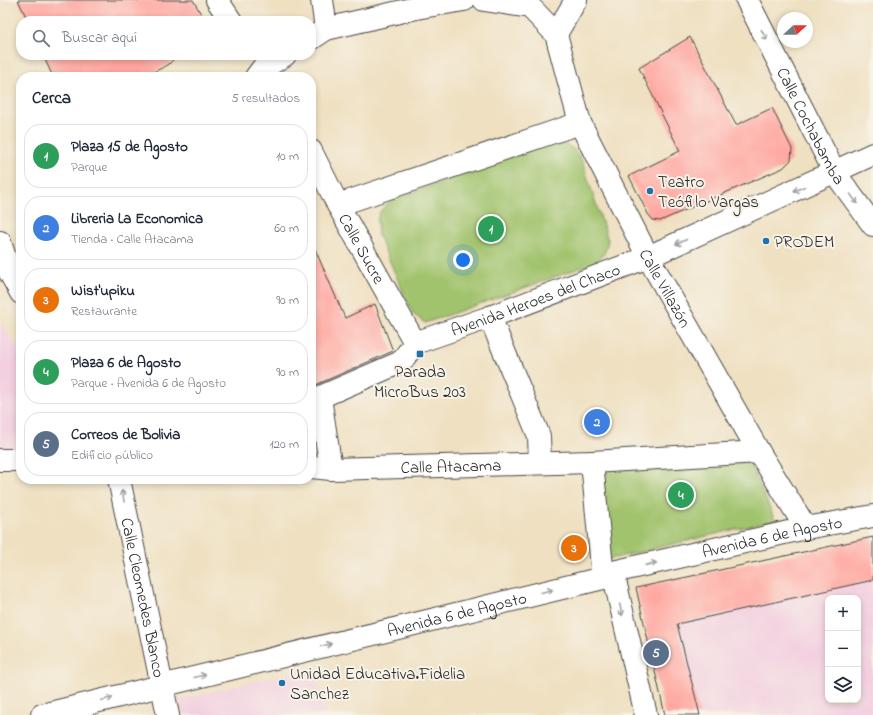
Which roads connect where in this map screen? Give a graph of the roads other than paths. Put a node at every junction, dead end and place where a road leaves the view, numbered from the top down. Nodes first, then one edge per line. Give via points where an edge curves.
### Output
1 (217, 0) edge
2 (322, 0) edge
3 (464, 0) edge
4 (484, 0) edge
5 (576, 0) edge
6 (747, 0) edge
7 (228, 16) edge
8 (319, 34) edge
9 (556, 34) junction
10 (276, 60) edge
11 (259, 70) edge
12 (580, 123) junction
13 (873, 154) edge
14 (316, 161) edge
15 (835, 173) junction
16 (338, 205) junction
17 (873, 225) edge
18 (0, 242) edge
19 (648, 257) junction
20 (10, 272) edge
21 (16, 283) edge
22 (490, 317) junction
23 (415, 344) junction
24 (316, 399) edge
25 (316, 410) edge
26 (759, 452) junction
27 (0, 460) edge
28 (16, 460) edge
29 (592, 462) junction
30 (540, 463) junction
31 (321, 468) edge
32 (120, 484) edge
33 (873, 516) edge
34 (806, 528) junction
35 (608, 575) junction
36 (162, 685) junction
37 (42, 715) edge
38 (168, 715) edge
39 (646, 715) edge

1 - 7 street
2 - 8 street
3 - 8 street via 416,8
4 - 9 street via 530,7
5 - 9 street
6 -> 15 street, Calle Cochabamba
9 - 12 street, Calle Villazón
10 - 11 street
12 - 16 street
12 - 19 street, Calle Villazón
13 - 15 street, Avenida Heroes del Chaco
14 - 16 street, Calle Sucre
15 -> 17 street, Calle Cochabamba
15 -> 19 street, Avenida Heroes del Chaco
16 - 23 street, Calle Sucre
18 - 20 street
19 - 22 street, Avenida Heroes del Chaco
19 - 26 street, Calle Villazón
20 - 21 street
22 - 23 street, Avenida Heroes del Chaco
22 - 30 street via 538,436
23 - 24 street via 401,362
25 - 31 street
26 - 29 street, Calle Atacama
26 - 34 street, Calle Villazón
27 - 28 street
29 - 30 street, Calle Atacama
29 - 35 street
30 - 31 street, Calle Atacama
36 -> 32 street, Calle Cleomedes Blanco
33 - 34 street, Avenida 6 de Agosto
35 -> 34 street, Avenida 6 de Agosto
36 -> 35 street, Avenida 6 de Agosto
35 -> 39 street
37 -> 36 street, Avenida 6 de Agosto
36 - 38 street, Calle Cleomedes Blanco

